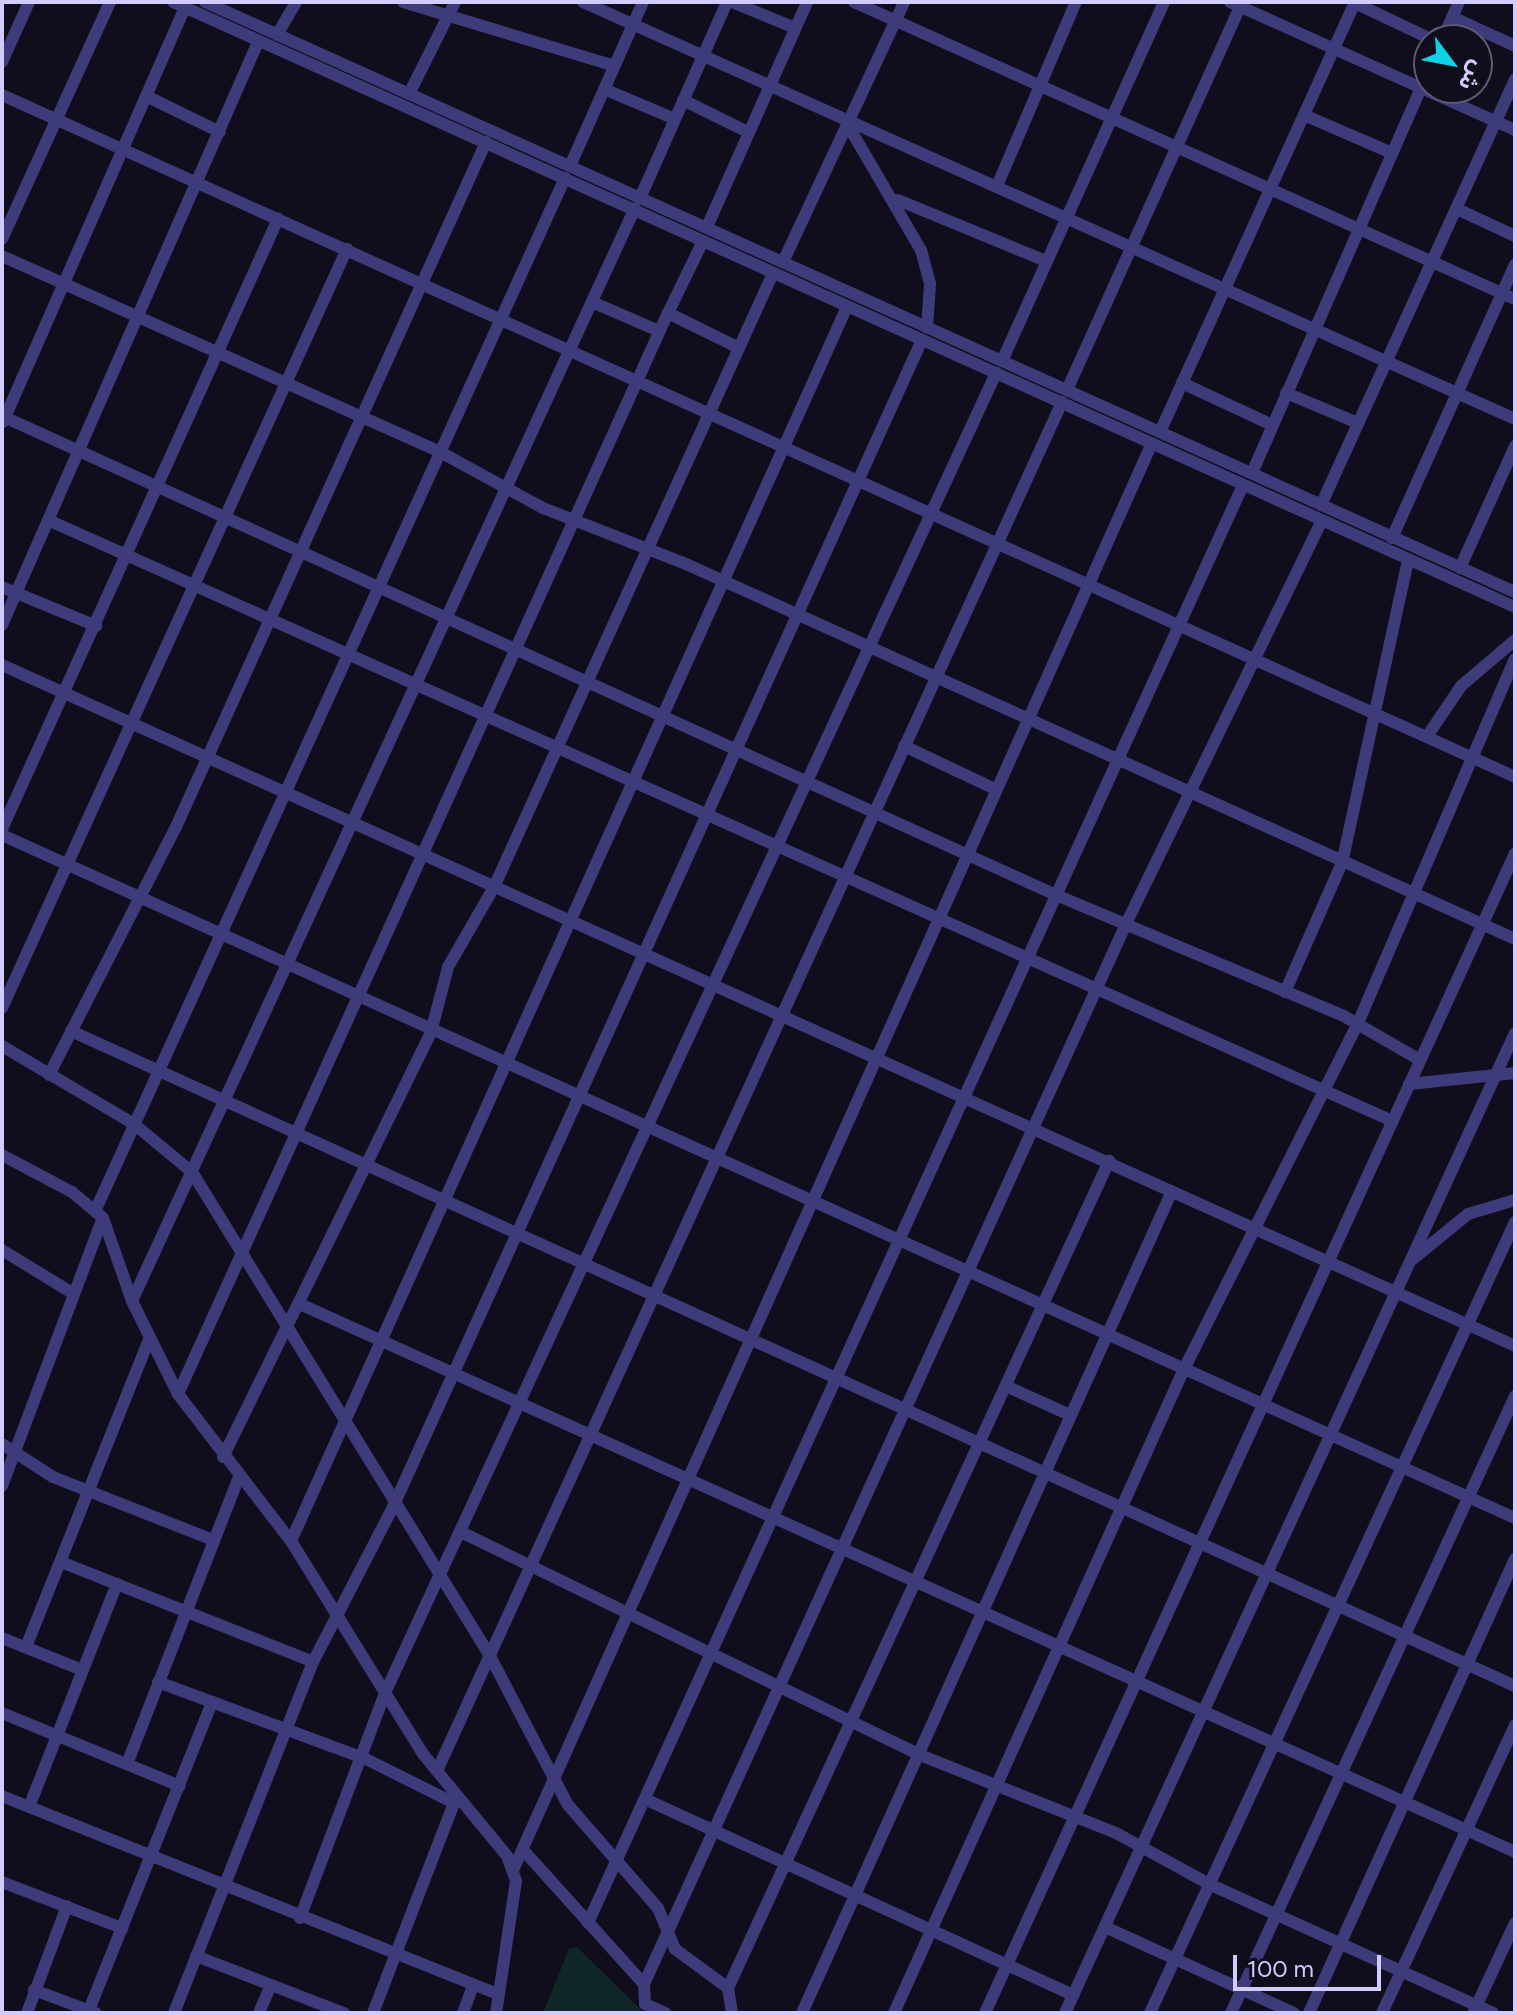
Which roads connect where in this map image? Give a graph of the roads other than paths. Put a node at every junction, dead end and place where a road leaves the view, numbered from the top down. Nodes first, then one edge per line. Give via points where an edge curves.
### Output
1 (29, 2) edge
2 (110, 2) edge
3 (205, 2) edge
4 (296, 2) edge
5 (403, 2) edge
6 (455, 2) edge
7 (583, 2) edge
8 (643, 2) edge
9 (730, 2) edge
10 (807, 2) edge
11 (854, 2) edge
12 (904, 2) edge
13 (1076, 2) edge
14 (1164, 2) edge
15 (1459, 2) edge
16 (1355, 3) edge
17 (1237, 4) edge
18 (179, 5) edge
19 (1452, 17) junction
20 (446, 20) junction
21 (634, 21) junction
22 (896, 21) junction
23 (1449, 24) edge
24 (795, 28) junction
25 (1413, 31) edge
26 (277, 35) junction
27 (258, 42) junction
28 (1515, 46) edge
29 (1334, 49) junction
30 (703, 55) junction
31 (2, 62) edge
32 (615, 66) junction
33 (1515, 79) edge
34 (769, 84) junction
35 (1413, 84) edge
36 (1040, 86) junction
37 (604, 89) junction
38 (409, 94) junction
39 (2, 95) edge
40 (146, 96) junction
41 (683, 100) junction
42 (1414, 104) edge
43 (1458, 104) edge
44 (1304, 115) junction
45 (675, 119) junction
46 (1112, 119) junction
47 (56, 120) junction
48 (1496, 121) junction
49 (850, 124) junction
50 (1515, 130) edge
51 (220, 132) junction
52 (748, 132) junction
53 (486, 142) junction
54 (123, 147) junction
55 (1178, 149) junction
56 (1392, 153) junction
57 (568, 172) junction
58 (198, 183) junction
59 (997, 186) junction
60 (1270, 190) junction
61 (898, 200) junction
62 (638, 202) junction
63 (1457, 209) junction
64 (1066, 216) junction
65 (278, 219) junction
66 (707, 227) junction
67 (1358, 230) junction
68 (1515, 236) edge
69 (2, 239) edge
70 (703, 241) junction
71 (1132, 248) junction
72 (347, 249) junction
73 (2, 256) edge
74 (1046, 261) junction
75 (783, 262) junction
76 (1431, 263) junction
77 (1515, 264) edge
78 (773, 273) junction
79 (63, 283) junction
80 (421, 283) junction
81 (1224, 290) junction
82 (1502, 293) junction
83 (1515, 299) edge
84 (592, 302) junction
85 (847, 307) junction
86 (668, 313) junction
87 (137, 317) junction
88 (501, 322) junction
89 (1314, 329) junction
90 (659, 331) junction
91 (924, 334) junction
92 (739, 348) junction
93 (569, 352) junction
94 (218, 354) junction
95 (1387, 361) junction
96 (999, 367) junction
97 (636, 383) junction
98 (1182, 383) junction
99 (287, 386) junction
100 (1286, 393) junction
101 (1457, 393) junction
102 (1064, 396) junction
103 (710, 414) junction
104 (358, 417) junction
105 (3, 419) edge
106 (1515, 419) edge
107 (1358, 423) junction
108 (1272, 425) junction
109 (1156, 438) junction
110 (1515, 446) edge
111 (784, 447) junction
112 (78, 453) junction
113 (442, 453) junction
114 (1252, 473) junction
115 (856, 481) junction
116 (1243, 485) junction
117 (509, 488) junction
118 (157, 490) junction
119 (1321, 505) junction
120 (928, 514) junction
121 (226, 519) junction
122 (48, 520) junction
123 (572, 520) junction
124 (1322, 521) junction
125 (1392, 538) junction
126 (995, 545) junction
127 (649, 549) junction
128 (298, 550) junction
129 (128, 555) junction
130 (1408, 560) junction
131 (1460, 568) junction
132 (725, 581) junction
133 (195, 586) junction
134 (2, 587) edge
135 (379, 587) junction
136 (1086, 588) junction
137 (1515, 592) edge
138 (16, 593) junction
139 (1515, 607) edge
140 (795, 615) junction
141 (266, 618) junction
142 (447, 618) junction
143 (2, 625) edge
144 (96, 626) junction
145 (1177, 628) junction
146 (1515, 640) edge
147 (866, 647) junction
148 (514, 649) junction
149 (348, 654) junction
150 (1515, 659) edge
151 (1250, 663) junction
152 (2, 665) edge
153 (1512, 674) edge
154 (933, 678) junction
155 (588, 683) junction
156 (417, 684) junction
157 (66, 693) junction
158 (1377, 713) junction
159 (484, 714) junction
160 (664, 716) junction
161 (1026, 719) junction
162 (132, 723) junction
163 (1428, 735) junction
164 (904, 746) junction
165 (557, 747) junction
166 (735, 749) junction
167 (1473, 755) junction
168 (205, 756) junction
169 (1118, 760) junction
170 (1515, 777) edge
171 (633, 780) junction
172 (806, 781) junction
173 (995, 789) junction
174 (285, 791) junction
175 (1189, 791) junction
176 (875, 813) junction
177 (705, 814) junction
178 (353, 823) junction
179 (2, 832) edge
180 (775, 846) junction
181 (966, 853) junction
182 (1515, 853) edge
183 (423, 855) junction
184 (1342, 863) junction
185 (67, 866) junction
186 (845, 879) junction
187 (494, 887) junction
188 (1415, 893) junction
189 (1056, 895) junction
190 (139, 898) junction
191 (936, 920) junction
192 (570, 921) junction
193 (1482, 924) junction
194 (1125, 926) junction
195 (221, 936) junction
196 (1515, 939) edge
197 (640, 954) junction
198 (1027, 960) junction
199 (289, 965) junction
200 (713, 986) junction
201 (1096, 990) junction
202 (1285, 992) junction
203 (358, 997) junction
204 (2, 1008) edge
205 (782, 1018) junction
206 (1358, 1023) junction
207 (71, 1031) junction
208 (431, 1032) junction
209 (1515, 1033) edge
210 (2, 1046) edge
211 (872, 1058) junction
212 (1420, 1060) junction
213 (505, 1064) junction
214 (159, 1073) junction
215 (1515, 1073) edge
216 (1497, 1074) junction
217 (49, 1075) junction
218 (1409, 1084) junction
219 (1322, 1093) junction
220 (576, 1097) junction
221 (964, 1099) junction
222 (224, 1103) junction
223 (1392, 1121) junction
224 (134, 1124) junction
225 (647, 1129) junction
226 (1032, 1129) junction
227 (295, 1135) junction
228 (2, 1155) edge
229 (1109, 1161) junction
230 (716, 1162) junction
231 (366, 1167) junction
232 (192, 1172) junction
233 (1172, 1191) junction
234 (1515, 1200) edge
235 (442, 1202) junction
236 (808, 1203) junction
237 (100, 1213) junction
238 (1515, 1222) edge
239 (1253, 1227) junction
240 (515, 1234) junction
241 (899, 1243) junction
242 (242, 1248) junction
243 (4, 1256) edge
244 (1330, 1262) junction
245 (1407, 1263) junction
246 (587, 1267) junction
247 (968, 1273) junction
248 (1392, 1290) junction
249 (74, 1294) junction
250 (653, 1297) junction
251 (132, 1301) junction
252 (302, 1305) junction
253 (1043, 1306) junction
254 (1466, 1323) junction
255 (290, 1330) junction
256 (1106, 1335) junction
257 (377, 1339) junction
258 (149, 1340) junction
259 (746, 1340) junction
260 (1515, 1346) edge
261 (1184, 1369) junction
262 (452, 1372) junction
263 (836, 1380) junction
264 (1008, 1387) junction
265 (178, 1394) junction
266 (1515, 1396) edge
267 (524, 1406) junction
268 (1264, 1406) junction
269 (905, 1412) junction
270 (1070, 1415) junction
271 (340, 1420) junction
272 (589, 1435) junction
273 (1327, 1435) junction
274 (2, 1444) edge
275 (981, 1447) junction
276 (14, 1456) junction
277 (223, 1457) junction
278 (1398, 1466) junction
279 (1043, 1475) junction
280 (239, 1476) junction
281 (684, 1477) junction
282 (2, 1486) edge
283 (88, 1492) junction
284 (1467, 1497) junction
285 (393, 1507) junction
286 (1123, 1511) junction
287 (775, 1518) junction
288 (1515, 1518) edge
289 (463, 1533) junction
290 (213, 1540) junction
291 (291, 1541) junction
292 (1198, 1547) junction
293 (843, 1548) junction
294 (1515, 1559) edge
295 (61, 1562) junction
296 (532, 1568) junction
297 (1265, 1574) junction
298 (441, 1581) junction
299 (918, 1582) junction
300 (117, 1584) junction
301 (1335, 1605) junction
302 (185, 1610) junction
303 (986, 1611) junction
304 (336, 1614) junction
305 (626, 1614) junction
306 (1404, 1636) junction
307 (2, 1638) edge
308 (26, 1647) junction
309 (1063, 1647) junction
310 (714, 1655) junction
311 (490, 1656) junction
312 (313, 1662) junction
313 (1466, 1665) junction
314 (82, 1670) junction
315 (158, 1682) junction
316 (1138, 1682) junction
317 (780, 1686) junction
318 (1515, 1686) edge
319 (385, 1693) junction
320 (212, 1702) junction
321 (1204, 1710) junction
322 (2, 1713) edge
323 (852, 1723) junction
324 (1515, 1725) edge
325 (289, 1730) junction
326 (56, 1734) junction
327 (1274, 1741) junction
328 (920, 1755) junction
329 (364, 1758) junction
330 (127, 1764) junction
331 (437, 1771) junction
332 (1342, 1772) junction
333 (557, 1782) junction
334 (180, 1786) junction
335 (1000, 1787) junction
336 (2, 1796) edge
337 (456, 1799) junction
338 (647, 1800) junction
339 (1403, 1801) junction
340 (29, 1807) junction
341 (1072, 1819) junction
342 (717, 1830) junction
343 (1465, 1830) junction
344 (1139, 1850) junction
345 (525, 1852) junction
346 (1515, 1852) edge
347 (151, 1856) junction
348 (616, 1863) junction
349 (789, 1864) junction
350 (514, 1868) junction
351 (2, 1882) edge
352 (1209, 1884) junction
353 (226, 1886) junction
354 (856, 1896) junction
355 (67, 1906) junction
356 (1276, 1913) junction
357 (300, 1918) junction
358 (588, 1923) junction
359 (1515, 1923) edge
360 (1105, 1927) junction
361 (122, 1928) junction
362 (672, 1931) junction
363 (933, 1931) junction
364 (1339, 1942) junction
365 (394, 1955) junction
366 (196, 1956) junction
367 (1174, 1957) junction
368 (1007, 1965) junction
369 (1400, 1969) junction
370 (644, 1984) junction
371 (271, 1985) junction
372 (473, 1985) junction
373 (1242, 1987) junction
374 (728, 1988) junction
375 (34, 1990) junction
376 (495, 1993) junction
377 (1073, 1995) junction
378 (1475, 2009) edge
379 (93, 2012) edge
380 (27, 2013) edge
381 (174, 2013) edge
382 (259, 2013) edge
383 (344, 2013) edge
384 (373, 2013) edge
385 (463, 2013) edge
386 (496, 2013) edge
387 (665, 2013) edge
388 (732, 2013) edge
389 (802, 2013) edge
390 (894, 2013) edge
391 (985, 2013) edge
392 (1065, 2013) edge
393 (1150, 2013) edge
394 (1231, 2013) edge
395 (1294, 2013) edge
396 (1309, 2013) edge
397 (1382, 2013) edge
398 (1493, 2013) edge

1 - 31 street
2 - 47 street
3 - 26 street
4 - 26 street
5 - 20 street
6 - 20 street
7 - 21 street
8 - 21 street
9 - 24 street
9 - 30 street
10 - 24 street
11 - 22 street
12 - 22 street
13 - 36 street
14 - 46 street
15 - 19 street
16 - 25 street
16 - 29 street
17 - 29 street
17 - 55 street
18 - 27 street
18 - 40 street
19 - 23 street
19 - 28 street
20 - 32 street
20 - 38 street
21 - 30 street
21 - 32 street
22 - 36 street
22 - 49 street
24 - 34 street
26 - 38 street
27 - 51 street
27 - 53 street
29 - 35 street
29 - 44 street
30 - 34 street
30 - 41 street
32 - 37 street
33 - 48 street
34 - 49 street
34 - 52 street
36 - 46 street
36 - 59 street
37 - 45 street
37 - 57 street
38 - 57 street
39 - 47 street
40 - 51 street
40 - 54 street
41 - 45 street
41 - 52 street
42 - 56 street
43 - 48 street
44 - 56 street
44 - 60 street
45 - 62 street
46 - 55 street
46 - 64 street
47 - 54 street
47 - 69 street
48 - 50 street
48 - 63 street
49 - 59 street
49 - 61 street
49 - 75 street
51 - 58 street
52 - 66 street
53 - 57 street
53 - 80 street
54 - 58 street
54 - 79 street
55 - 60 street
55 - 71 street
56 - 67 street
57 - 62 street
57 - 88 street
58 - 65 street
58 - 87 street
59 - 64 street
60 - 67 street
60 - 81 street
61 - 74 street
61 - 91 street via 930,284
62 - 66 street
62 - 70 street
62 - 84 street
63 - 68 street
63 - 76 street
64 - 71 street
64 - 74 street
65 - 72 street
65 - 94 street
66 - 75 street
67 - 76 street
67 - 89 street
70 - 78 street
70 - 86 street
71 - 81 street
71 - 102 street
72 - 80 street
72 - 99 street
73 - 79 street
74 - 96 street
75 - 91 street
76 - 82 street
76 - 95 street
77 - 82 street
78 - 85 street
78 - 92 street
79 - 87 street
79 - 105 street
80 - 88 street
80 - 104 street
81 - 89 street
81 - 98 street
82 - 83 street
82 - 101 street
84 - 90 street
84 - 93 street
85 - 91 street
85 - 111 street
86 - 90 street
86 - 92 street
87 - 94 street
87 - 112 street
88 - 93 street
88 - 113 street
89 - 95 street
89 - 100 street
90 - 97 street
91 - 96 street
91 - 115 street
92 - 103 street
93 - 97 street
93 - 117 street
94 - 99 street
94 - 118 street
95 - 101 street
95 - 107 street
96 - 102 street
96 - 120 street
97 - 103 street
97 - 123 street
98 - 108 street
98 - 109 street
99 - 104 street
99 - 121 street
100 - 107 street
100 - 108 street
101 - 106 street
101 - 125 street
102 - 109 street
102 - 126 street
103 - 111 street
103 - 127 street
104 - 113 street
104 - 128 street
105 - 112 street
107 - 119 street
108 - 114 street
109 - 114 street
109 - 116 street
109 - 136 street
110 - 131 street
111 - 115 street
111 - 132 street
112 - 118 street
112 - 122 street
113 - 117 street
113 - 135 street
114 - 119 street
115 - 120 street
115 - 140 street
116 - 124 street
116 - 145 street
117 - 123 street
117 - 142 street
118 - 121 street
118 - 129 street
119 - 125 street
120 - 126 street
120 - 147 street
121 - 128 street
121 - 133 street
122 - 129 street
122 - 138 street
123 - 127 street
123 - 148 street
124 - 130 street
124 - 151 street
125 - 131 street
126 - 136 street
126 - 154 street
127 - 132 street
127 - 155 street
128 - 135 street
128 - 141 street
129 - 133 street
129 - 144 street
130 - 139 street
130 - 158 street
131 - 137 street
132 - 140 street
132 - 160 street
133 - 141 street
133 - 162 street
134 - 138 street
135 - 142 street
135 - 149 street
136 - 145 street
136 - 161 street
138 - 143 street
138 - 144 street
140 - 147 street
140 - 166 street
141 - 149 street
141 - 168 street
142 - 148 street
142 - 156 street
144 - 157 street
145 - 151 street
145 - 169 street
146 - 163 street via 1461,686
147 - 154 street
147 - 172 street
148 - 155 street
148 - 159 street
149 - 156 street
149 - 174 street
150 - 153 street
151 - 158 street
151 - 175 street
152 - 157 street
153 - 167 street
154 - 161 street
154 - 164 street
155 - 160 street
155 - 165 street
156 - 159 street
156 - 178 street
157 - 162 street
157 - 179 street
158 - 163 street
158 - 184 street
159 - 165 street
159 - 183 street
160 - 166 street
160 - 171 street
161 - 169 street
161 - 173 street
162 - 168 street
162 - 185 street
163 - 167 street
164 - 173 street
164 - 176 street
165 - 171 street
165 - 187 street
166 - 172 street
166 - 177 street
167 - 170 street
167 - 188 street
168 - 174 street
168 - 190 street
169 - 175 street
169 - 189 street
171 - 177 street
171 - 192 street
172 - 176 street
172 - 180 street
173 - 181 street
174 - 178 street
174 - 195 street
175 - 184 street
175 - 194 street
176 - 181 street
176 - 186 street
177 - 180 street
177 - 197 street
178 - 183 street
178 - 199 street
179 - 185 street
180 - 186 street
180 - 200 street
181 - 189 street
181 - 191 street
182 - 193 street
183 - 187 street
183 - 203 street
184 - 188 street
184 - 202 street
185 - 190 street
185 - 204 street
186 - 191 street
186 - 205 street
187 - 192 street
187 - 208 street via 448,967
188 - 193 street
188 - 206 street
189 - 194 street
189 - 198 street
190 - 195 street
190 - 207 street
191 - 198 street
191 - 211 street
192 - 197 street
192 - 213 street
193 - 196 street
193 - 212 street
194 - 201 street
194 - 202 street
195 - 199 street
195 - 214 street
197 - 200 street
197 - 220 street
198 - 201 street
198 - 221 street
199 - 203 street
199 - 222 street
200 - 205 street
200 - 225 street
201 - 219 street
201 - 226 street
202 - 206 street
203 - 208 street
203 - 227 street
205 - 211 street
205 - 230 street
206 - 212 street
206 - 219 street
207 - 214 street
207 - 217 street
208 - 213 street
208 - 231 street
209 - 216 street
210 - 217 street
211 - 221 street
211 - 236 street
212 - 218 street
213 - 220 street
213 - 235 street
214 - 222 street
214 - 224 street
215 - 216 street
216 - 218 street
216 - 245 street
217 - 224 street
218 - 223 street
219 - 223 street
219 - 239 street
220 - 225 street
220 - 240 street
221 - 226 street
221 - 241 street
222 - 227 street
222 - 232 street
223 - 244 street
224 - 232 street
224 - 237 street
225 - 230 street
225 - 246 street
226 - 229 street
226 - 247 street
227 - 231 street
227 - 242 street
228 - 237 street
229 - 233 street
229 - 253 street
230 - 236 street
230 - 250 street
231 - 235 street
231 - 252 street
232 - 242 street
232 - 251 street
233 - 239 street
233 - 256 street
234 - 245 street via 1468,1214
235 - 240 street
235 - 257 street
236 - 241 street
236 - 259 street
237 - 249 street
237 - 251 street
238 - 254 street
239 - 244 street
239 - 261 street
240 - 246 street
240 - 262 street
241 - 247 street
241 - 263 street
242 - 255 street
242 - 265 street
243 - 249 street
244 - 248 street
244 - 268 street
245 - 248 street
246 - 250 street
246 - 267 street
247 - 253 street
247 - 269 street
248 - 254 street
248 - 273 street
249 - 276 street
250 - 259 street
250 - 272 street
251 - 258 street
252 - 255 street
252 - 257 street
253 - 256 street
253 - 264 street
254 - 260 street
254 - 278 street
255 - 271 street
255 - 277 street
256 - 261 street
256 - 270 street
257 - 262 street
257 - 271 street
258 - 265 street
258 - 283 street
259 - 263 street
259 - 281 street
261 - 268 street
261 - 286 street
262 - 267 street
262 - 285 street
263 - 269 street
263 - 287 street
264 - 270 street
264 - 275 street
265 - 277 street
266 - 284 street
267 - 272 street
267 - 289 street
268 - 273 street
268 - 292 street
269 - 275 street
269 - 293 street
270 - 279 street
271 - 285 street
271 - 291 street
272 - 281 street
272 - 296 street
273 - 278 street
273 - 297 street
274 - 276 street
275 - 279 street
275 - 299 street
276 - 282 street
276 - 283 street
277 - 280 street
278 - 284 street
278 - 301 street
279 - 286 street
279 - 303 street
280 - 290 street
280 - 291 street
281 - 287 street
281 - 305 street
283 - 290 street
283 - 295 street
284 - 288 street
284 - 306 street
285 - 298 street
285 - 304 street
286 - 292 street
286 - 309 street
287 - 293 street
287 - 310 street
289 - 296 street
289 - 298 street
290 - 302 street
291 - 304 street
292 - 297 street
292 - 316 street
293 - 299 street
293 - 317 street
294 - 313 street
295 - 300 street
295 - 308 street
296 - 305 street
296 - 311 street
297 - 301 street
297 - 321 street
298 - 311 street
298 - 319 street
299 - 303 street
299 - 323 street
300 - 302 street
300 - 314 street
301 - 306 street
301 - 327 street
302 - 312 street
302 - 315 street
303 - 309 street
303 - 328 street
304 - 312 street
304 - 319 street
305 - 310 street
305 - 333 street
306 - 313 street
306 - 332 street
307 - 308 street
308 - 314 street
309 - 316 street
309 - 335 street
310 - 317 street
310 - 338 street
311 - 331 street
311 - 333 street
312 - 325 street
313 - 318 street
313 - 339 street
314 - 326 street
315 - 320 street
315 - 330 street
316 - 321 street
316 - 341 street
317 - 323 street
317 - 342 street
319 - 329 street
319 - 331 street
320 - 325 street
320 - 334 street
321 - 327 street
321 - 344 street
322 - 326 street
323 - 328 street
323 - 349 street
324 - 343 street
325 - 329 street
325 - 353 street
326 - 330 street
326 - 340 street
327 - 332 street
327 - 352 street
328 - 335 street
328 - 354 street
329 - 337 street
329 - 357 street
330 - 334 street
331 - 337 street
332 - 339 street
332 - 356 street
333 - 345 street
333 - 348 street
334 - 347 street
335 - 341 street
335 - 363 street
336 - 340 street
337 - 350 street
337 - 365 street
338 - 342 street
338 - 348 street
339 - 343 street
339 - 364 street
340 - 347 street
341 - 344 street via 1116,1833
341 - 368 street
342 - 349 street
342 - 362 street
343 - 346 street
343 - 369 street
344 - 352 street
344 - 360 street
345 - 350 street
345 - 358 street
347 - 353 street
347 - 361 street
348 - 358 street
348 - 362 street
349 - 354 street
349 - 374 street
350 - 376 street
351 - 355 street
352 - 356 street
352 - 367 street
353 - 357 street
353 - 366 street
354 - 363 street
354 - 389 street
355 - 361 street
355 - 375 street
356 - 364 street
356 - 373 street
357 - 365 street
358 - 370 street
359 - 378 street
360 - 367 street
360 - 377 street
361 - 379 street
362 - 370 street
362 - 374 street via 675,1949
363 - 368 street
363 - 390 street
364 - 369 street
364 - 396 street
365 - 372 street
365 - 384 street
366 - 371 street
366 - 381 street
367 - 373 street
367 - 393 street
368 - 377 street
368 - 391 street
369 - 378 street
369 - 397 street
370 - 387 street via 645,2004
371 - 382 street
371 - 383 street
372 - 376 street
372 - 385 street
373 - 394 street
373 - 395 street
374 - 388 street
375 - 379 street
375 - 380 street
376 - 386 street
377 - 392 street
378 - 398 street

